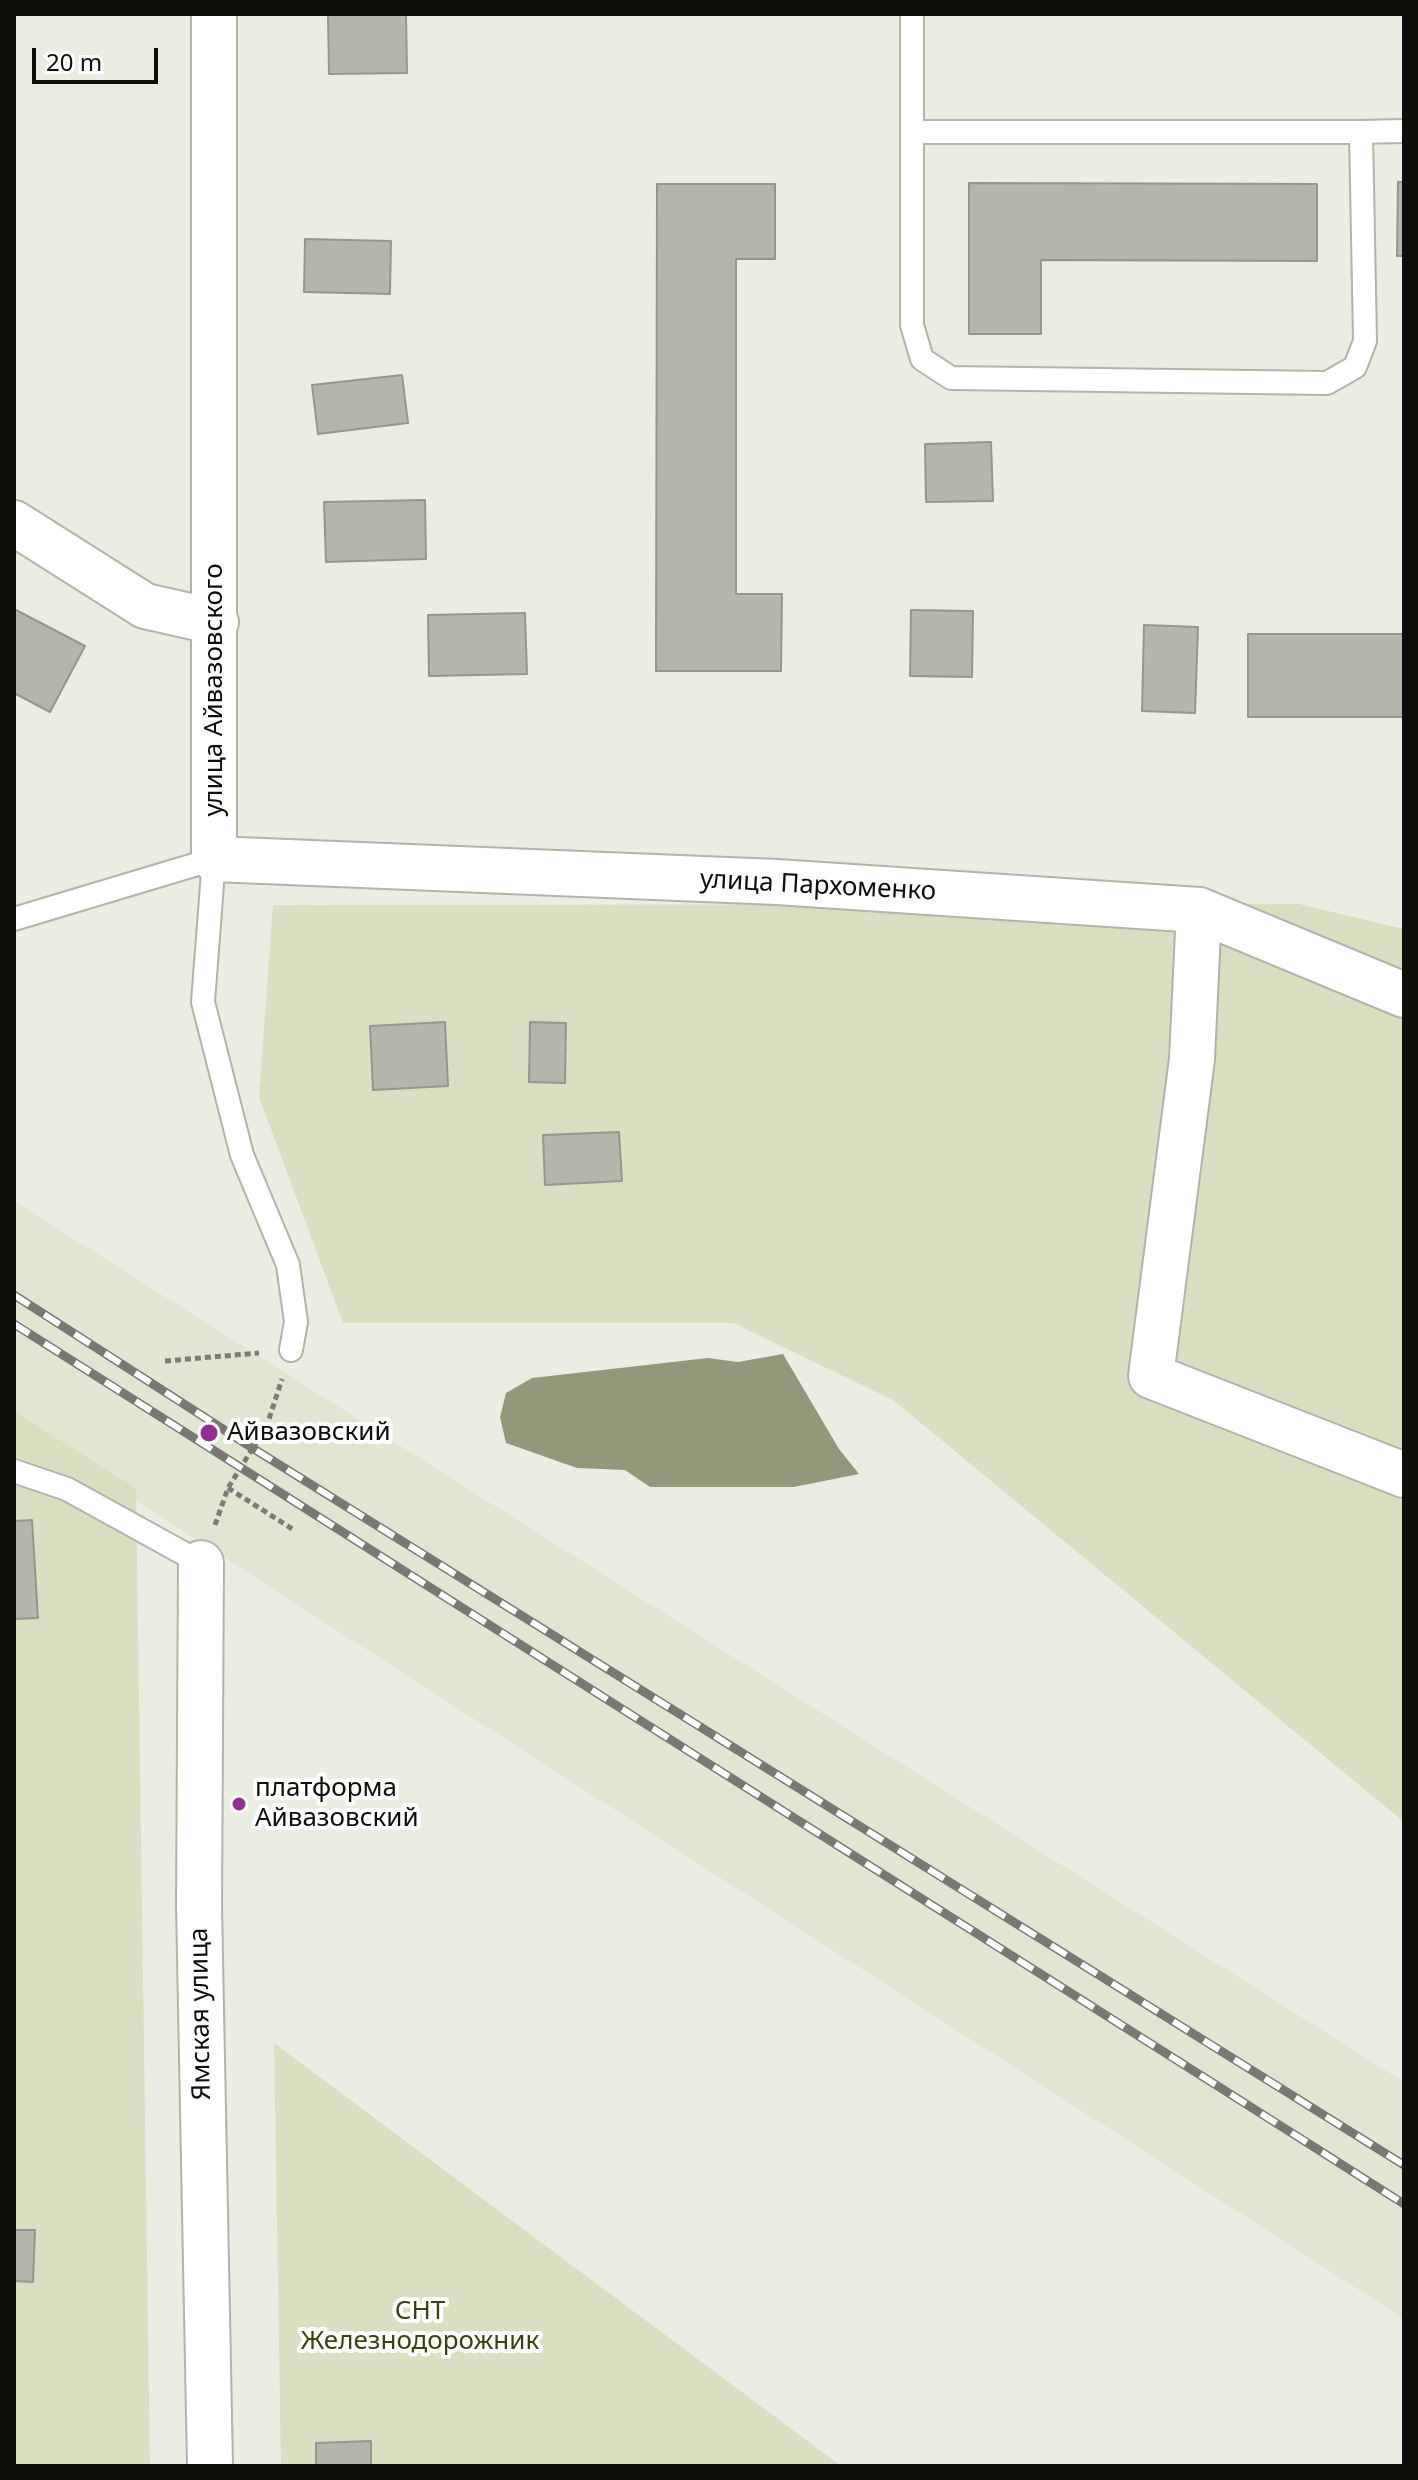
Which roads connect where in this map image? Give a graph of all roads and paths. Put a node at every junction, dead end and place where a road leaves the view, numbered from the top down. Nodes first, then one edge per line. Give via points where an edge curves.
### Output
1 (214, 14) edge
2 (912, 14) edge
3 (1404, 131) edge
4 (914, 132) junction
5 (1361, 132) junction
6 (14, 523) edge
7 (216, 622) junction
8 (214, 859) junction
9 (1199, 910) junction
10 (14, 919) edge
11 (1404, 995) edge
12 (291, 1350) junction
13 (165, 1361) dead end
14 (14, 1471) edge
15 (1404, 1475) edge
16 (294, 1530) dead end
17 (201, 1563) joint
18 (210, 2466) edge

1 - 7 street, улица Айвазовского
2 - 4 lane
3 - 5 lane
4 - 5 lane
4 - 5 lane via 912,325 922,359 951,378 1327,383 1355,367 1365,341
6 - 7 street via 145,606
7 - 8 street, улица Айвазовского
8 - 9 street, улица Пархоменко via 777,882
8 - 10 lane
8 - 12 lane, улица Айвазовского via 203,1002 242,1155 288,1265 296,1322
9 - 11 street, улица Пархоменко
9 - 15 street via 1192,1059 1151,1376
12 - 13 path
12 - 16 path via 267,1425 228,1488
14 - 17 lane via 67,1489
17 - 18 street, Ямская улица via 199,1906

